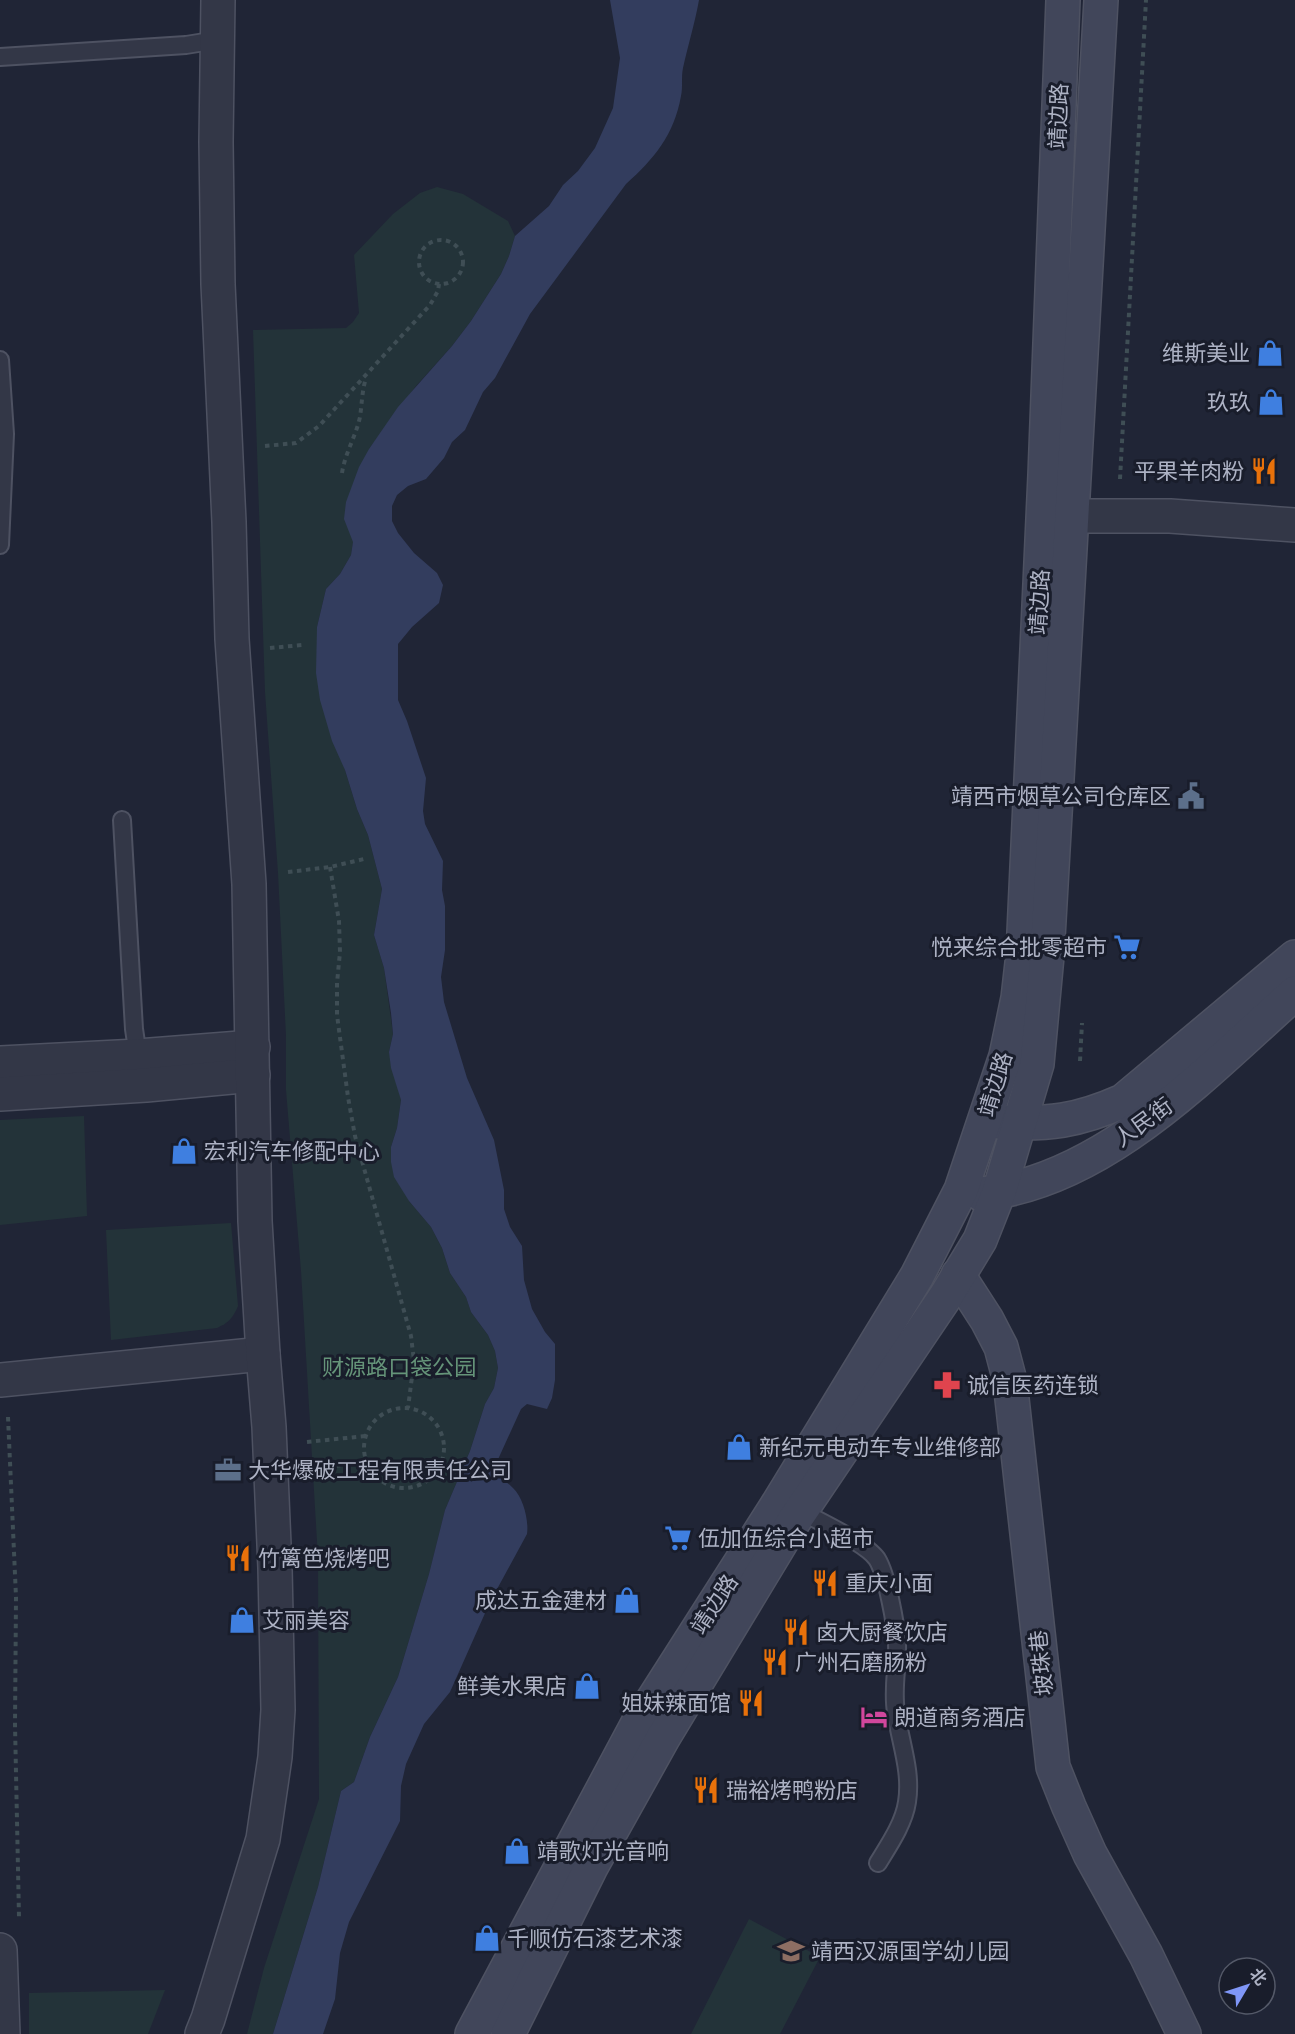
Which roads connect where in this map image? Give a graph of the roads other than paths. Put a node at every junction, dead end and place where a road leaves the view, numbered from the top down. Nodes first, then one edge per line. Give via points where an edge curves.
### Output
1 (218, 0) edge
2 (1062, 0) edge
3 (1101, 0) edge
4 (217, 40) junction
5 (0, 57) edge
6 (0, 360) edge
7 (1073, 516) junction
8 (1295, 525) edge
9 (0, 544) edge
10 (122, 820) dead end
11 (1295, 957) edge
12 (1295, 993) edge
13 (138, 1056) junction
14 (253, 1061) junction
15 (0, 1063) edge
16 (0, 1094) edge
17 (984, 1121) junction
18 (1019, 1123) junction
19 (961, 1190) junction
20 (999, 1192) junction
21 (958, 1275) junction
22 (263, 1354) junction
23 (0, 1380) edge
24 (800, 1511) junction
25 (878, 1863) dead end
26 (9, 1938) edge
27 (3, 2034) edge
28 (202, 2034) edge
29 (472, 2034) edge
30 (508, 2034) edge
31 (1184, 2034) edge

1 - 4 street
2 - 17 main road, 靖边路 via 1023,954 1006,1056
3 - 7 main road, 靖边路
4 - 5 lane
4 - 14 street via 218,284 232,639 249,884
6 - 9 lane via 5,444
7 - 8 street via 1170,516
7 - 18 main road, 靖边路 via 1047,956 1037,1064
10 - 13 lane
11 - 18 main road, 人民街 via 1124,1101 1060,1122
12 - 20 main road, 人民街 via 1122,1140 1043,1180
13 - 14 street
13 - 15 street
14 - 16 street via 146,1085
14 - 22 street via 255,1221
17 - 18 main road, 人民街
17 - 19 main road, 靖边路
18 - 20 main road, 靖边路
19 - 20 main road, 人民街 via 978,1194
19 - 29 main road, 靖边路 via 917,1276 637,1725
20 - 21 main road, 靖边路 via 980,1240
21 - 24 main road, 靖边路
21 - 31 main road, 坡珠巷 via 1001,1347 1010,1381 1053,1767 1090,1854
22 - 23 street
22 - 28 street via 275,1568 275,1757 262,1839
24 - 25 lane via 860,1544 877,1559 885,1582 897,1643 895,1711 908,1772 907,1803 896,1834
24 - 30 main road, 靖边路 via 641,1778
26 - 27 street

